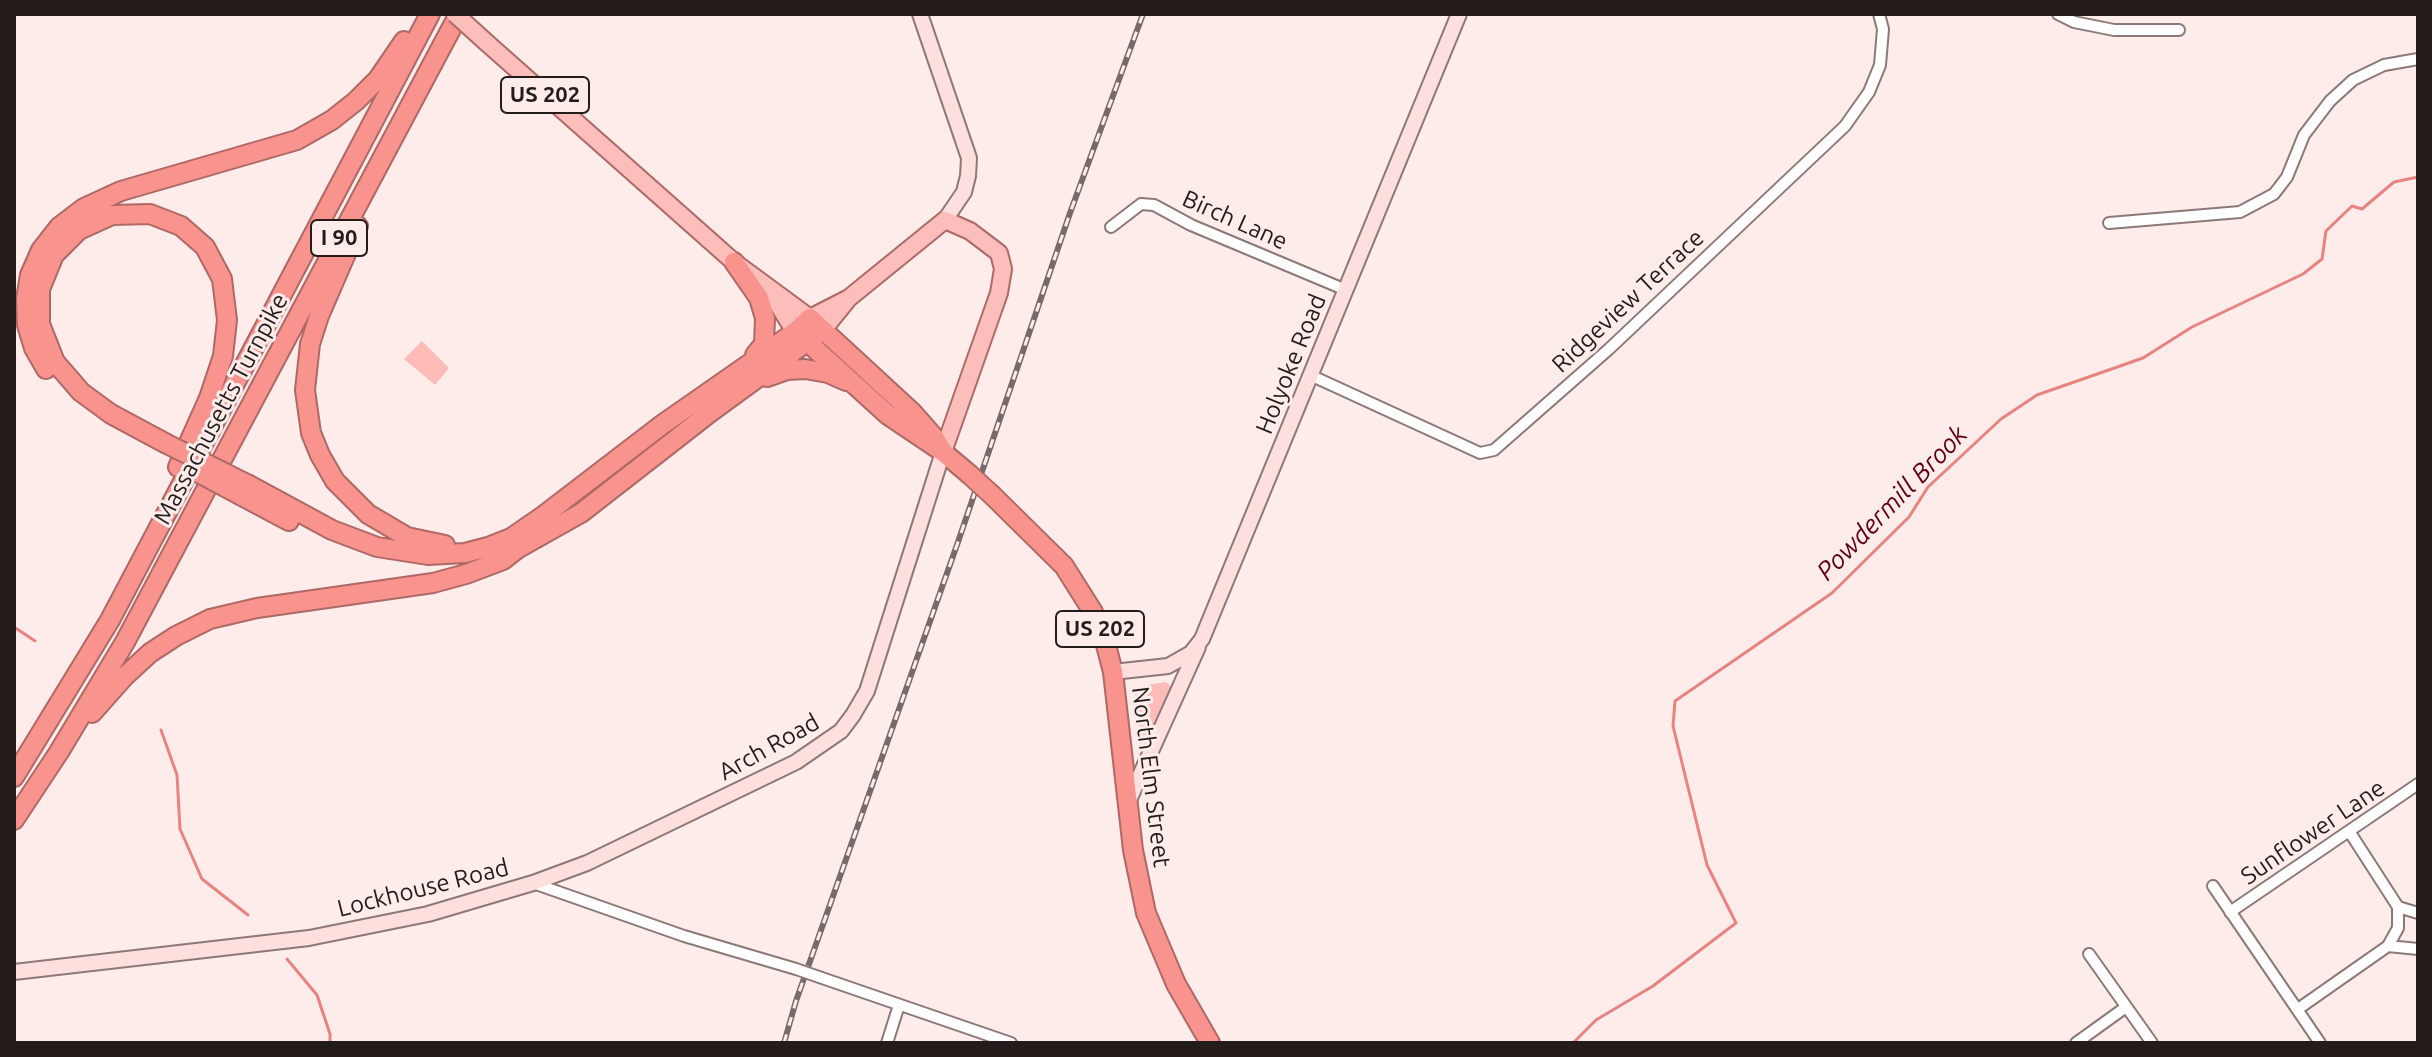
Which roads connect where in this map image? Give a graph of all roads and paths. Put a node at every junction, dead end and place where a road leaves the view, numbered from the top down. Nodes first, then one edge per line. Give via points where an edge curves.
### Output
1 (418, 14) edge
2 (430, 14) edge
3 (920, 14) edge
4 (1459, 14) edge
5 (1879, 14) edge
6 (2058, 14) edge
7 (455, 19) edge
8 (2179, 30) dead end
9 (2418, 59) edge
10 (945, 220) junction
11 (2109, 223) dead end
12 (1111, 227) dead end
13 (734, 262) junction
14 (1346, 290) junction
15 (809, 330) junction
16 (744, 367) junction
17 (1310, 375) junction
18 (859, 387) junction
19 (742, 388) junction
20 (163, 448) junction
21 (943, 452) junction
22 (514, 544) junction
23 (110, 620) junction
24 (1202, 639) junction
25 (1113, 672) junction
26 (59, 752) junction
27 (14, 777) edge
28 (2418, 784) edge
29 (1129, 800) junction
30 (14, 820) edge
31 (2349, 831) junction
32 (533, 883) junction
33 (2213, 886) dead end
34 (2398, 907) junction
35 (2230, 912) junction
36 (2418, 913) edge
37 (2388, 946) junction
38 (2418, 949) edge
39 (2089, 954) dead end
40 (14, 972) edge
41 (899, 1005) junction
42 (2126, 1007) junction
43 (2298, 1009) junction
44 (887, 1043) edge
45 (1011, 1043) edge
46 (1210, 1043) edge
47 (2076, 1043) edge
48 (2152, 1043) edge
49 (2320, 1043) edge

1 - 20 highway via 378,79 332,120 297,140 121,191 84,208 41,250 26,299 27,325 42,364 90,412
2 - 23 highway, Massachusetts Turnpike / I 90
3 - 10 street via 969,158 958,203
4 - 14 street, Holyoke Road
5 - 17 street, Ridgeview Terrace via 1880,65 1845,126 1494,450 1480,453
6 - 8 street via 2114,30
7 - 13 main road, US 202, bridge
7 - 22 highway via 322,308 308,356 305,400 323,462 340,487 374,519 414,539 441,545
7 - 26 highway, Massachusetts Turnpike / I 90 via 125,642
9 - 11 street via 2384,65 2353,80 2330,101 2304,135 2274,194 2240,212
10 - 15 main road
10 - 21 main road via 986,241 999,253 1003,269 995,307
12 - 14 street, Birch Lane via 1141,204 1154,205
13 - 15 main road, US 202
13 - 16 highway via 759,298 765,322 764,344
14 - 17 street, Holyoke Road
15 - 16 highway
15 - 18 highway, US 202
15 - 19 highway
15 - 21 highway, US 202 via 912,412
16 - 22 highway
17 - 24 street, Holyoke Road
18 - 19 highway via 828,373 799,369
18 - 21 highway, US 202 via 888,415
19 - 22 highway via 581,513
20 - 22 highway, bridge via 245,491 385,549 453,554
20 - 23 highway via 81,392 55,362 40,324 40,289 54,255 79,230 112,215 158,216 193,235 222,279 227,320 223,356 209,398
21 - 25 highway, North Elm Street / US 202, bridge via 1064,566 1093,612
21 - 32 street, Arch Road via 874,674 846,726 811,753 735,793
22 - 26 highway via 503,560 444,580 242,610 193,626 141,661
23 - 27 highway, Massachusetts Turnpike / I 90
24 - 25 street, Holyoke Road via 1191,653 1168,666
24 - 29 street
25 - 29 highway, North Elm Street / US 202
26 - 30 highway, Massachusetts Turnpike / I 90
28 - 31 street, Sunflower Lane
29 - 46 highway, North Elm Street / US 202 via 1133,850 1151,928
31 - 34 street
31 - 35 street, Sunflower Lane
32 - 40 street, Lockhouse Road via 339,933
32 - 41 street, Lockhouse Road, bridge
33 - 35 street
34 - 36 street
34 - 37 street via 2398,928
35 - 43 street
37 - 38 street
37 - 43 street
39 - 42 street
41 - 44 street
41 - 45 street, Lockhouse Road
42 - 47 street
42 - 48 street
43 - 49 street

